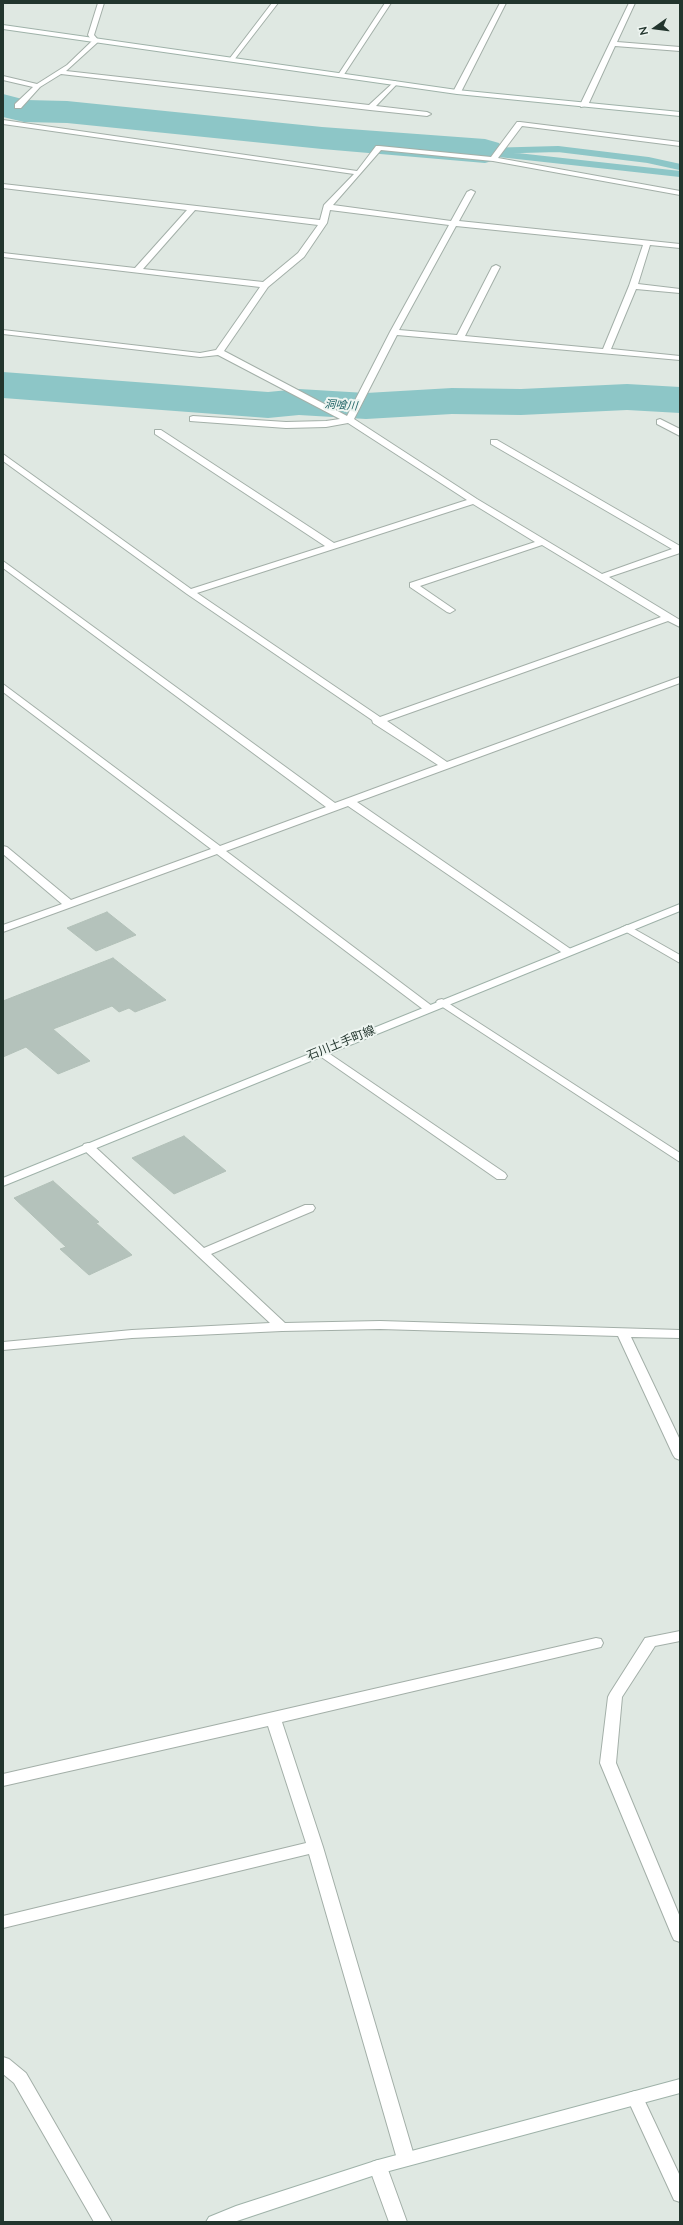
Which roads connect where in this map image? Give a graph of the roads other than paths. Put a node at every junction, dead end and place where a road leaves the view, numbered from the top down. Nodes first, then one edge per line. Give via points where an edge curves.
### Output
1 (100, 3) edge
2 (275, 3) edge
3 (388, 3) edge
4 (503, 3) edge
5 (632, 3) edge
6 (3, 27) edge
7 (96, 41) junction
8 (613, 44) junction
9 (680, 49) edge
10 (232, 59) junction
11 (59, 72) junction
12 (342, 75) junction
13 (3, 78) edge
14 (395, 83) junction
15 (38, 86) junction
16 (458, 92) junction
17 (584, 105) junction
18 (18, 106) dead end
19 (370, 108) junction
20 (427, 114) dead end
21 (680, 114) edge
22 (3, 122) edge
23 (680, 144) edge
24 (493, 159) junction
25 (359, 173) junction
26 (3, 186) edge
27 (471, 192) dead end
28 (680, 193) edge
29 (327, 207) junction
30 (193, 208) junction
31 (323, 223) junction
32 (453, 223) junction
33 (647, 244) junction
34 (680, 246) edge
35 (3, 255) edge
36 (496, 267) dead end
37 (137, 270) junction
38 (265, 285) junction
39 (633, 286) junction
40 (680, 291) edge
41 (3, 332) edge
42 (394, 332) junction
43 (460, 338) junction
44 (219, 352) junction
45 (606, 352) junction
46 (680, 358) edge
47 (193, 419) dead end
48 (349, 420) junction
49 (660, 422) dead end
50 (158, 432) dead end
51 (680, 433) edge
52 (494, 442) dead end
53 (3, 456) edge
54 (474, 501) junction
55 (543, 542) junction
56 (332, 546) junction
57 (680, 550) edge
58 (3, 564) edge
59 (601, 577) junction
60 (190, 592) junction
61 (450, 610) dead end
62 (668, 617) junction
63 (680, 624) edge
64 (680, 680) edge
65 (3, 687) edge
66 (378, 720) junction
67 (446, 766) junction
68 (350, 802) junction
69 (334, 808) junction
70 (3, 850) edge
71 (219, 850) junction
72 (70, 905) junction
73 (680, 907) edge
74 (628, 928) junction
75 (3, 929) edge
76 (568, 952) junction
77 (680, 960) edge
78 (442, 1002) junction
79 (428, 1008) junction
80 (321, 1052) junction
81 (88, 1147) junction
82 (680, 1158) edge
83 (501, 1176) dead end
84 (3, 1182) edge
85 (310, 1208) dead end
86 (203, 1253) junction
87 (282, 1327) junction
88 (622, 1331) junction
89 (680, 1334) edge
90 (3, 1346) edge
91 (680, 1455) edge
92 (680, 1636) edge
93 (596, 1643) dead end
94 (273, 1719) junction
95 (3, 1780) edge
96 (315, 1847) junction
97 (3, 1922) edge
98 (679, 1934) edge
99 (3, 2064) edge
100 (680, 2086) edge
101 (635, 2098) junction
102 (406, 2160) junction
103 (378, 2167) junction
104 (680, 2195) edge
105 (103, 2222) edge
106 (215, 2222) edge
107 (398, 2222) edge

1 - 7 street via 91,35
2 - 10 street
3 - 12 street
4 - 16 street
5 - 8 street
6 - 7 street
7 - 10 street
7 - 11 street
8 - 9 street
8 - 17 street
10 - 12 street
11 - 15 street
11 - 19 street
12 - 14 street
13 - 15 street
14 - 16 street
14 - 19 street
15 - 18 street
16 - 17 street
17 - 21 street
19 - 20 street
22 - 25 street
23 - 24 street via 520,124
24 - 25 street via 379,148
24 - 28 street
25 - 29 street
26 - 30 street
27 - 32 street
29 - 31 street
29 - 32 street
30 - 31 street
30 - 37 street
31 - 38 street via 301,255
32 - 33 street
32 - 42 street
33 - 34 street
33 - 39 street
35 - 37 street
36 - 43 street
37 - 38 street
38 - 44 street
39 - 40 street
39 - 45 street
41 - 44 street via 200,355
42 - 43 street
42 - 48 street
43 - 45 street
44 - 48 street
45 - 46 street
47 - 48 street via 286,425 326,424
48 - 54 street
49 - 51 street
50 - 56 street
52 - 57 street
53 - 60 street
54 - 55 street
54 - 56 street
55 - 59 street
55 - 61 street via 413,585
56 - 60 street
57 - 59 street
58 - 69 street
59 - 62 street
60 - 66 street
62 - 63 street
62 - 66 street
64 - 67 street
65 - 71 street
66 - 67 street
67 - 68 street
68 - 69 street
68 - 76 street
69 - 71 street
70 - 72 street
71 - 72 street
71 - 79 street
72 - 75 street
73 - 74 street, 石川土手町線
74 - 76 street, 石川土手町線
74 - 77 street
76 - 78 street, 石川土手町線
78 - 79 street, 石川土手町線
78 - 82 street
79 - 80 street, 石川土手町線
80 - 81 street, 石川土手町線
80 - 83 street
81 - 84 street, 石川土手町線
81 - 86 street
85 - 86 street
86 - 87 street
87 - 88 street via 380,1325
87 - 90 street via 132,1334
88 - 89 street
88 - 91 street
92 - 98 street via 650,1642 615,1697 608,1763
93 - 94 street
94 - 95 street
94 - 96 street
96 - 97 street
96 - 102 street
99 - 105 street via 20,2078
100 - 101 street
101 - 102 street
101 - 104 street
102 - 103 street
103 - 106 street
103 - 107 street

